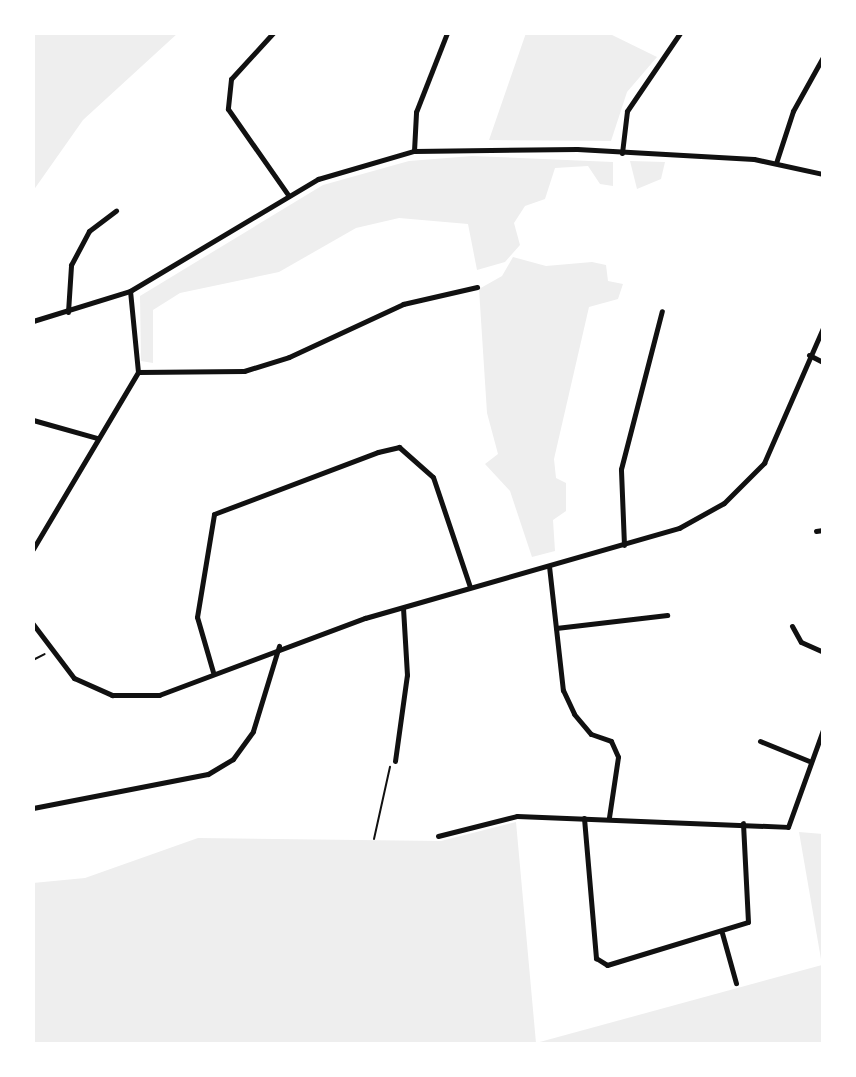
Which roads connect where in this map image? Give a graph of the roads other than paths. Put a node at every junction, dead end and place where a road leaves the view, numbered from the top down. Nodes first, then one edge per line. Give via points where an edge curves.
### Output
1 (273, 33) edge
2 (447, 33) edge
3 (680, 33) edge
4 (823, 57) edge
5 (414, 151) junction
6 (622, 153) junction
7 (776, 163) junction
8 (823, 174) edge
9 (289, 196) junction
10 (116, 211) dead end
11 (477, 287) dead end
12 (131, 291) junction
13 (662, 311) dead end
14 (68, 312) junction
15 (33, 321) edge
16 (823, 328) edge
17 (810, 355) junction
18 (823, 362) edge
19 (138, 372) junction
20 (33, 420) edge
21 (97, 438) junction
22 (624, 545) junction
23 (33, 549) edge
24 (549, 566) junction
25 (471, 587) junction
26 (403, 608) junction
27 (667, 615) dead end
28 (33, 624) edge
29 (792, 626) dead end
30 (556, 628) junction
31 (279, 646) junction
32 (823, 652) edge
33 (212, 672) junction
34 (823, 730) edge
35 (760, 741) dead end
36 (395, 761) road end
37 (809, 761) junction
38 (33, 807) edge
39 (609, 817) junction
40 (584, 818) junction
41 (743, 823) junction
42 (438, 836) dead end
43 (722, 933) junction
44 (736, 983) dead end

1 - 9 street via 231,79 228,108
2 - 5 street via 416,112
3 - 6 street via 627,111
4 - 7 street via 793,111
5 - 6 street
5 - 9 street via 355,164
6 - 7 street
7 - 8 street
9 - 12 street
10 - 14 street via 89,230 71,265
11 - 19 street via 403,304 244,371
12 - 14 street
12 - 19 street
13 - 22 street via 621,469
14 - 15 street
16 - 17 street
17 - 18 street
17 - 22 street via 764,463 724,503 679,528
19 - 21 street
20 - 21 street
21 - 23 street
22 - 24 street
24 - 25 street
24 - 30 street
25 - 26 street
25 - 33 street via 433,477 399,447 378,452 214,514 197,617
26 - 31 street
26 - 36 street via 407,675
27 - 30 street
28 - 33 street via 48,652 74,678 113,695 159,695
29 - 32 street via 801,642
30 - 39 street via 563,690 574,715 591,734 611,741 618,757
31 - 33 street
31 - 38 street via 253,731 233,759 208,774
34 - 37 street
35 - 37 street
37 - 41 street via 788,827
39 - 40 street
39 - 41 street
40 - 42 street via 517,816
40 - 43 street via 599,964
41 - 43 street via 748,922
43 - 44 street

